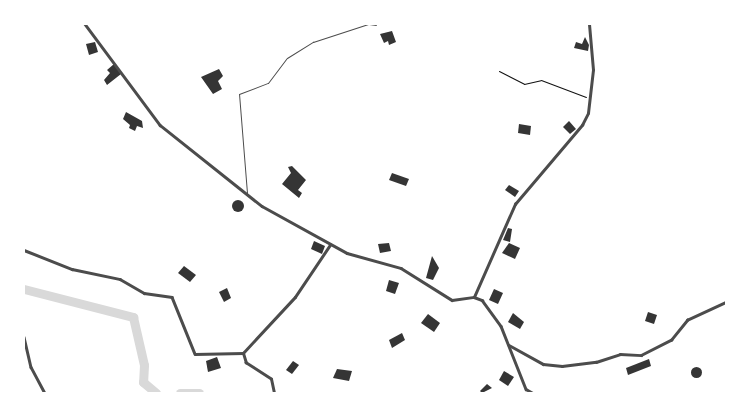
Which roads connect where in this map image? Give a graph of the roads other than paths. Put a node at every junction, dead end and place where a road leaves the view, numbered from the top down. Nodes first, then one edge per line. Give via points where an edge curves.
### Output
1 (85, 24) edge
2 (368, 24) edge
3 (589, 24) edge
4 (376, 25) dead end
5 (247, 194) junction
6 (330, 245) junction
7 (24, 250) edge
8 (474, 297) junction
9 (726, 302) edge
10 (24, 337) edge
11 (509, 345) junction
12 (243, 353) junction
13 (45, 393) edge
14 (274, 393) edge
15 (532, 393) edge

1 - 5 street via 160,125
2 - 4 lane
2 - 5 lane via 313,42 287,58 268,84 242,90 239,94
3 - 8 street via 593,70 590,99 582,124 515,204
5 - 6 street
6 - 8 street via 401,268 452,300
6 - 12 street via 295,297
7 - 12 street via 72,269 120,279 144,293 172,297 194,354
8 - 11 street via 482,300 492,312
9 - 11 street via 687,320 672,340 640,355 620,354 596,362 562,366 544,364
10 - 13 street via 31,367
11 - 15 street via 526,389
12 - 14 street via 246,363 271,378

